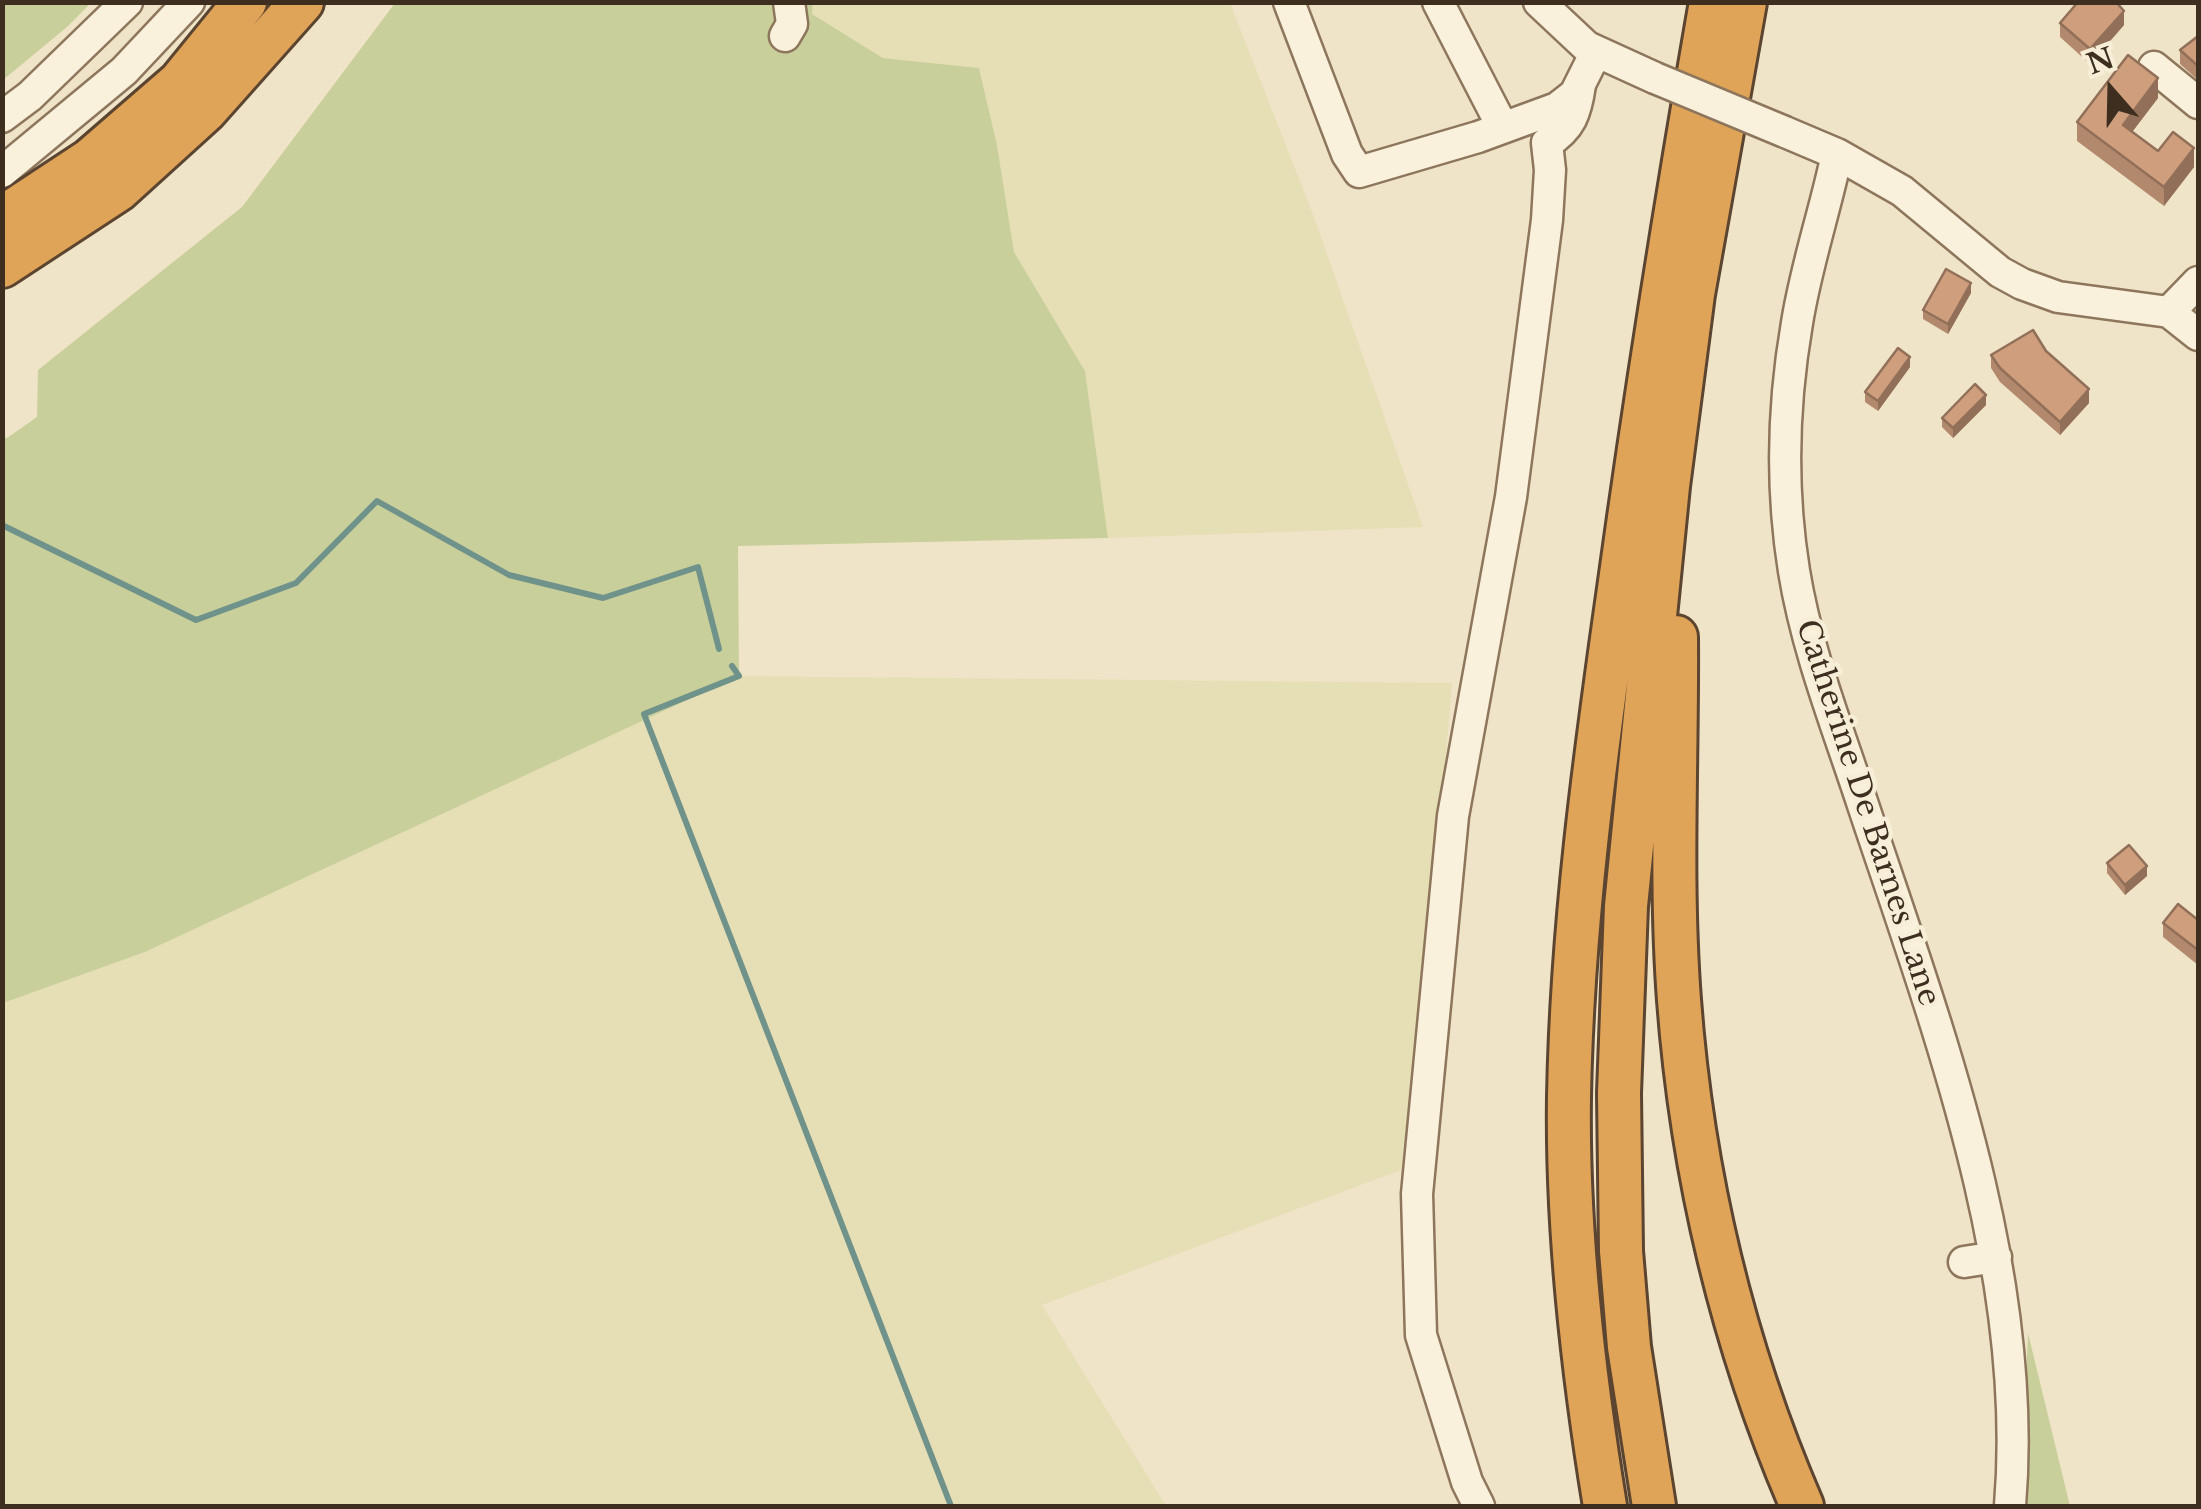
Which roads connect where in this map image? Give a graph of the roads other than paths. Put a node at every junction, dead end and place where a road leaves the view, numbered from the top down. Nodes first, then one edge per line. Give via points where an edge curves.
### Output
1 (127, 2) edge
2 (189, 2) edge
3 (246, 2) edge
4 (302, 2) edge
5 (789, 2) edge
6 (1289, 2) edge
7 (1438, 2) edge
8 (1540, 2) edge
9 (1711, 2) edge
10 (1745, 2) edge
11 (785, 36) dead end
12 (1596, 52) junction
13 (2154, 67) dead end
14 (1580, 85) junction
15 (2193, 113) edge
16 (2, 116) edge
17 (1503, 128) junction
18 (1837, 154) junction
19 (2, 172) edge
20 (2, 218) edge
21 (2, 266) edge
22 (2198, 282) edge
23 (2169, 312) junction
24 (2198, 335) edge
25 (1676, 421) junction
26 (1996, 1257) junction
27 (1964, 1262) dead end
28 (1479, 1506) edge
29 (1605, 1506) edge
30 (1654, 1506) edge
31 (1802, 1506) edge
32 (2010, 1506) edge

1 - 16 street
2 - 19 street via 124,72
3 - 20 highway via 180,82 90,160
4 - 21 highway via 205,111 118,190
5 - 11 street via 792,24
6 - 17 street via 1346,154 1359,172
7 - 17 street
8 - 12 street
9 - 29 highway via 1633,487 1576,943 1572,1214
10 - 25 highway
12 - 14 street
12 - 18 street, bridge
13 - 15 street
14 - 17 street via 1556,108
14 - 28 street via 1568,128 1547,143 1548,220 1511,497 1453,816 1419,1171 1421,1335
18 - 23 street via 1902,191 2022,284 2058,297
18 - 26 street, Catherine De Barnes Lane via 1791,365 1785,455 1794,568 1805,630 1923,985
22 - 23 street
23 - 24 street
25 - 30 highway via 1626,906 1620,1038 1621,1251
25 - 31 highway via 1676,890 1684,1047 1727,1292
26 - 27 street
26 - 32 street, Catherine De Barnes Lane via 2008,1366

